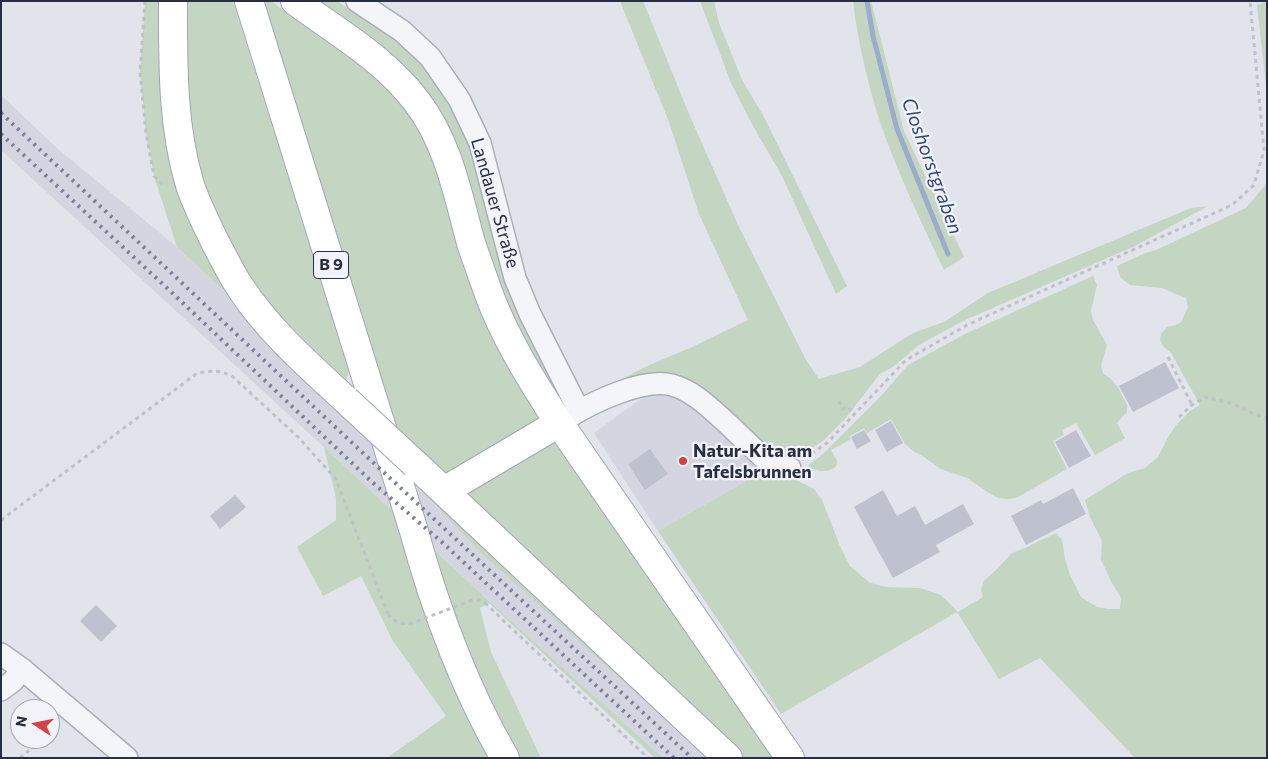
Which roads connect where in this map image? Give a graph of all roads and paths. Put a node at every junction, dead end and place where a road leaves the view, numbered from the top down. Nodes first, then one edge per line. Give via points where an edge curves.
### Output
1 (145, 1) edge
2 (174, 1) edge
3 (249, 1) edge
4 (295, 1) edge
5 (356, 1) edge
6 (1250, 1) edge
7 (190, 185) junction
8 (1168, 357) dead end
9 (839, 401) dead end
10 (1192, 405) junction
11 (853, 415) junction
12 (569, 417) junction
13 (1179, 417) dead end
14 (1267, 419) edge
15 (790, 468) joint
16 (444, 491) junction
17 (1, 520) edge
18 (1, 654) edge
19 (22, 669) junction
20 (1, 690) edge
21 (31, 749) edge
22 (20, 758) edge
23 (126, 758) edge
24 (505, 758) edge
25 (648, 758) edge
26 (728, 758) edge
27 (790, 758) edge

1 - 7 path via 140,72 154,176 161,184
2 - 7 main road via 177,116
3 - 24 main road, B 9 via 426,575 457,661
4 - 12 main road via 373,56 418,102 446,156 472,245 507,336 534,385
5 - 12 lane, Landauer Straße via 402,31 430,57 459,99 480,143 516,278
6 - 11 path via 1264,150 1254,185 1232,205 967,325 906,360
7 - 16 main road, bridge via 239,287 261,316
8 - 10 path
9 - 11 path via 843,409 849,407
10 - 13 path
10 - 14 path via 1206,397
11 - 15 path via 828,443
12 - 15 lane via 635,387 651,383 670,384 704,402 767,461
12 - 16 main road
12 - 27 main road
16 - 26 main road
17 - 25 path, bridge via 196,374 207,370 223,372 232,376 299,438 334,478 388,614 395,621 412,623 473,600 485,602
18 - 19 lane
19 - 20 lane
19 - 23 lane
21 - 22 path

